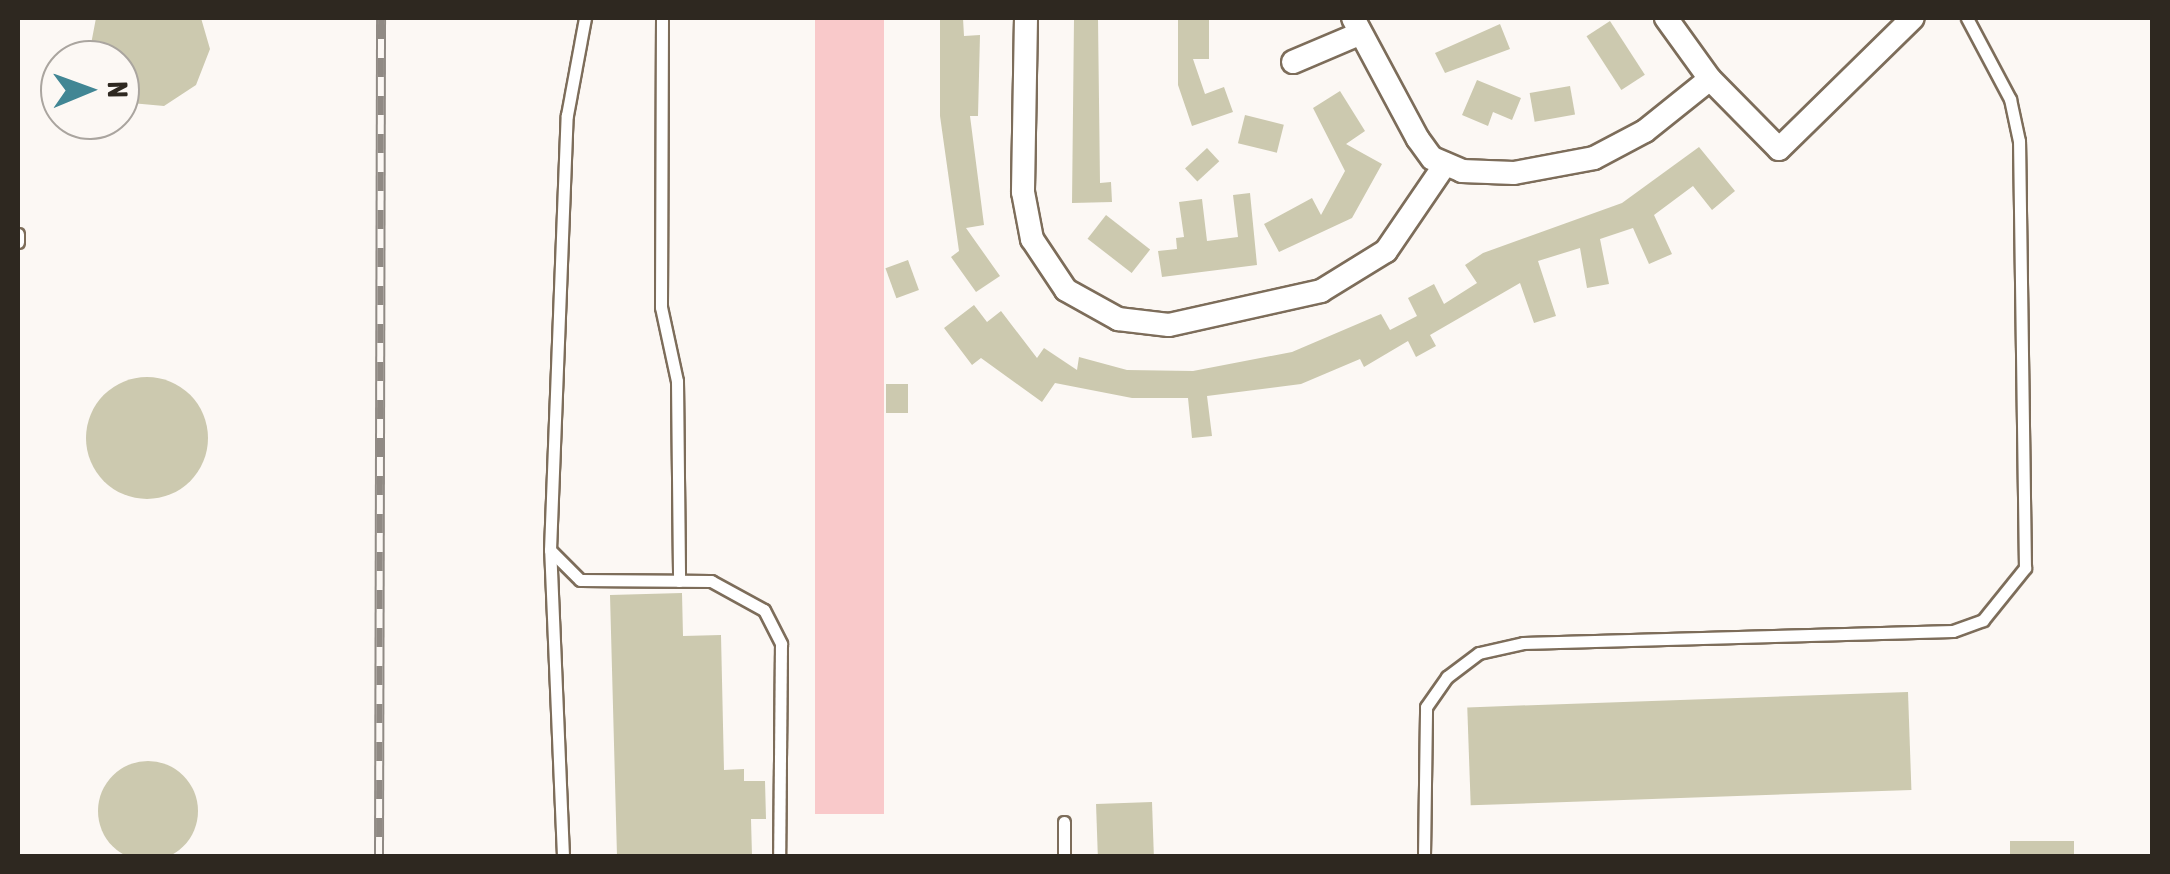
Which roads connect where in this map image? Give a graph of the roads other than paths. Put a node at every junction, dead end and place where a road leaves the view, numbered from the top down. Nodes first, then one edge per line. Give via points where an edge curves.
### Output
1 (585, 18) edge
2 (662, 18) edge
3 (1026, 18) edge
4 (1666, 18) edge
5 (1913, 18) edge
6 (1967, 18) edge
7 (1356, 26) edge
8 (1292, 62) dead end
9 (1710, 78) junction
10 (1444, 166) junction
11 (18, 234) edge
12 (18, 242) edge
13 (550, 550) junction
14 (679, 581) junction
15 (1064, 822) dead end
16 (563, 856) edge
17 (780, 856) edge
18 (1064, 856) edge
19 (1424, 856) edge

1 - 13 lane via 567,116
2 - 14 lane via 661,306 677,381
3 - 10 street via 1022,158 1032,238 1066,290 1118,320 1169,325 1322,292 1386,251
4 - 9 street
5 - 9 street via 1780,148
6 - 19 lane via 2004,84 2019,141 2026,568 1982,620 1953,631 1523,643 1480,653 1446,677 1426,707
7 - 8 street
7 - 10 street via 1418,139
9 - 10 street via 1645,131 1594,158 1514,173
11 - 12 lane
13 - 14 lane via 580,580
13 - 16 lane
14 - 17 lane via 740,592 764,610 782,644
15 - 18 lane

